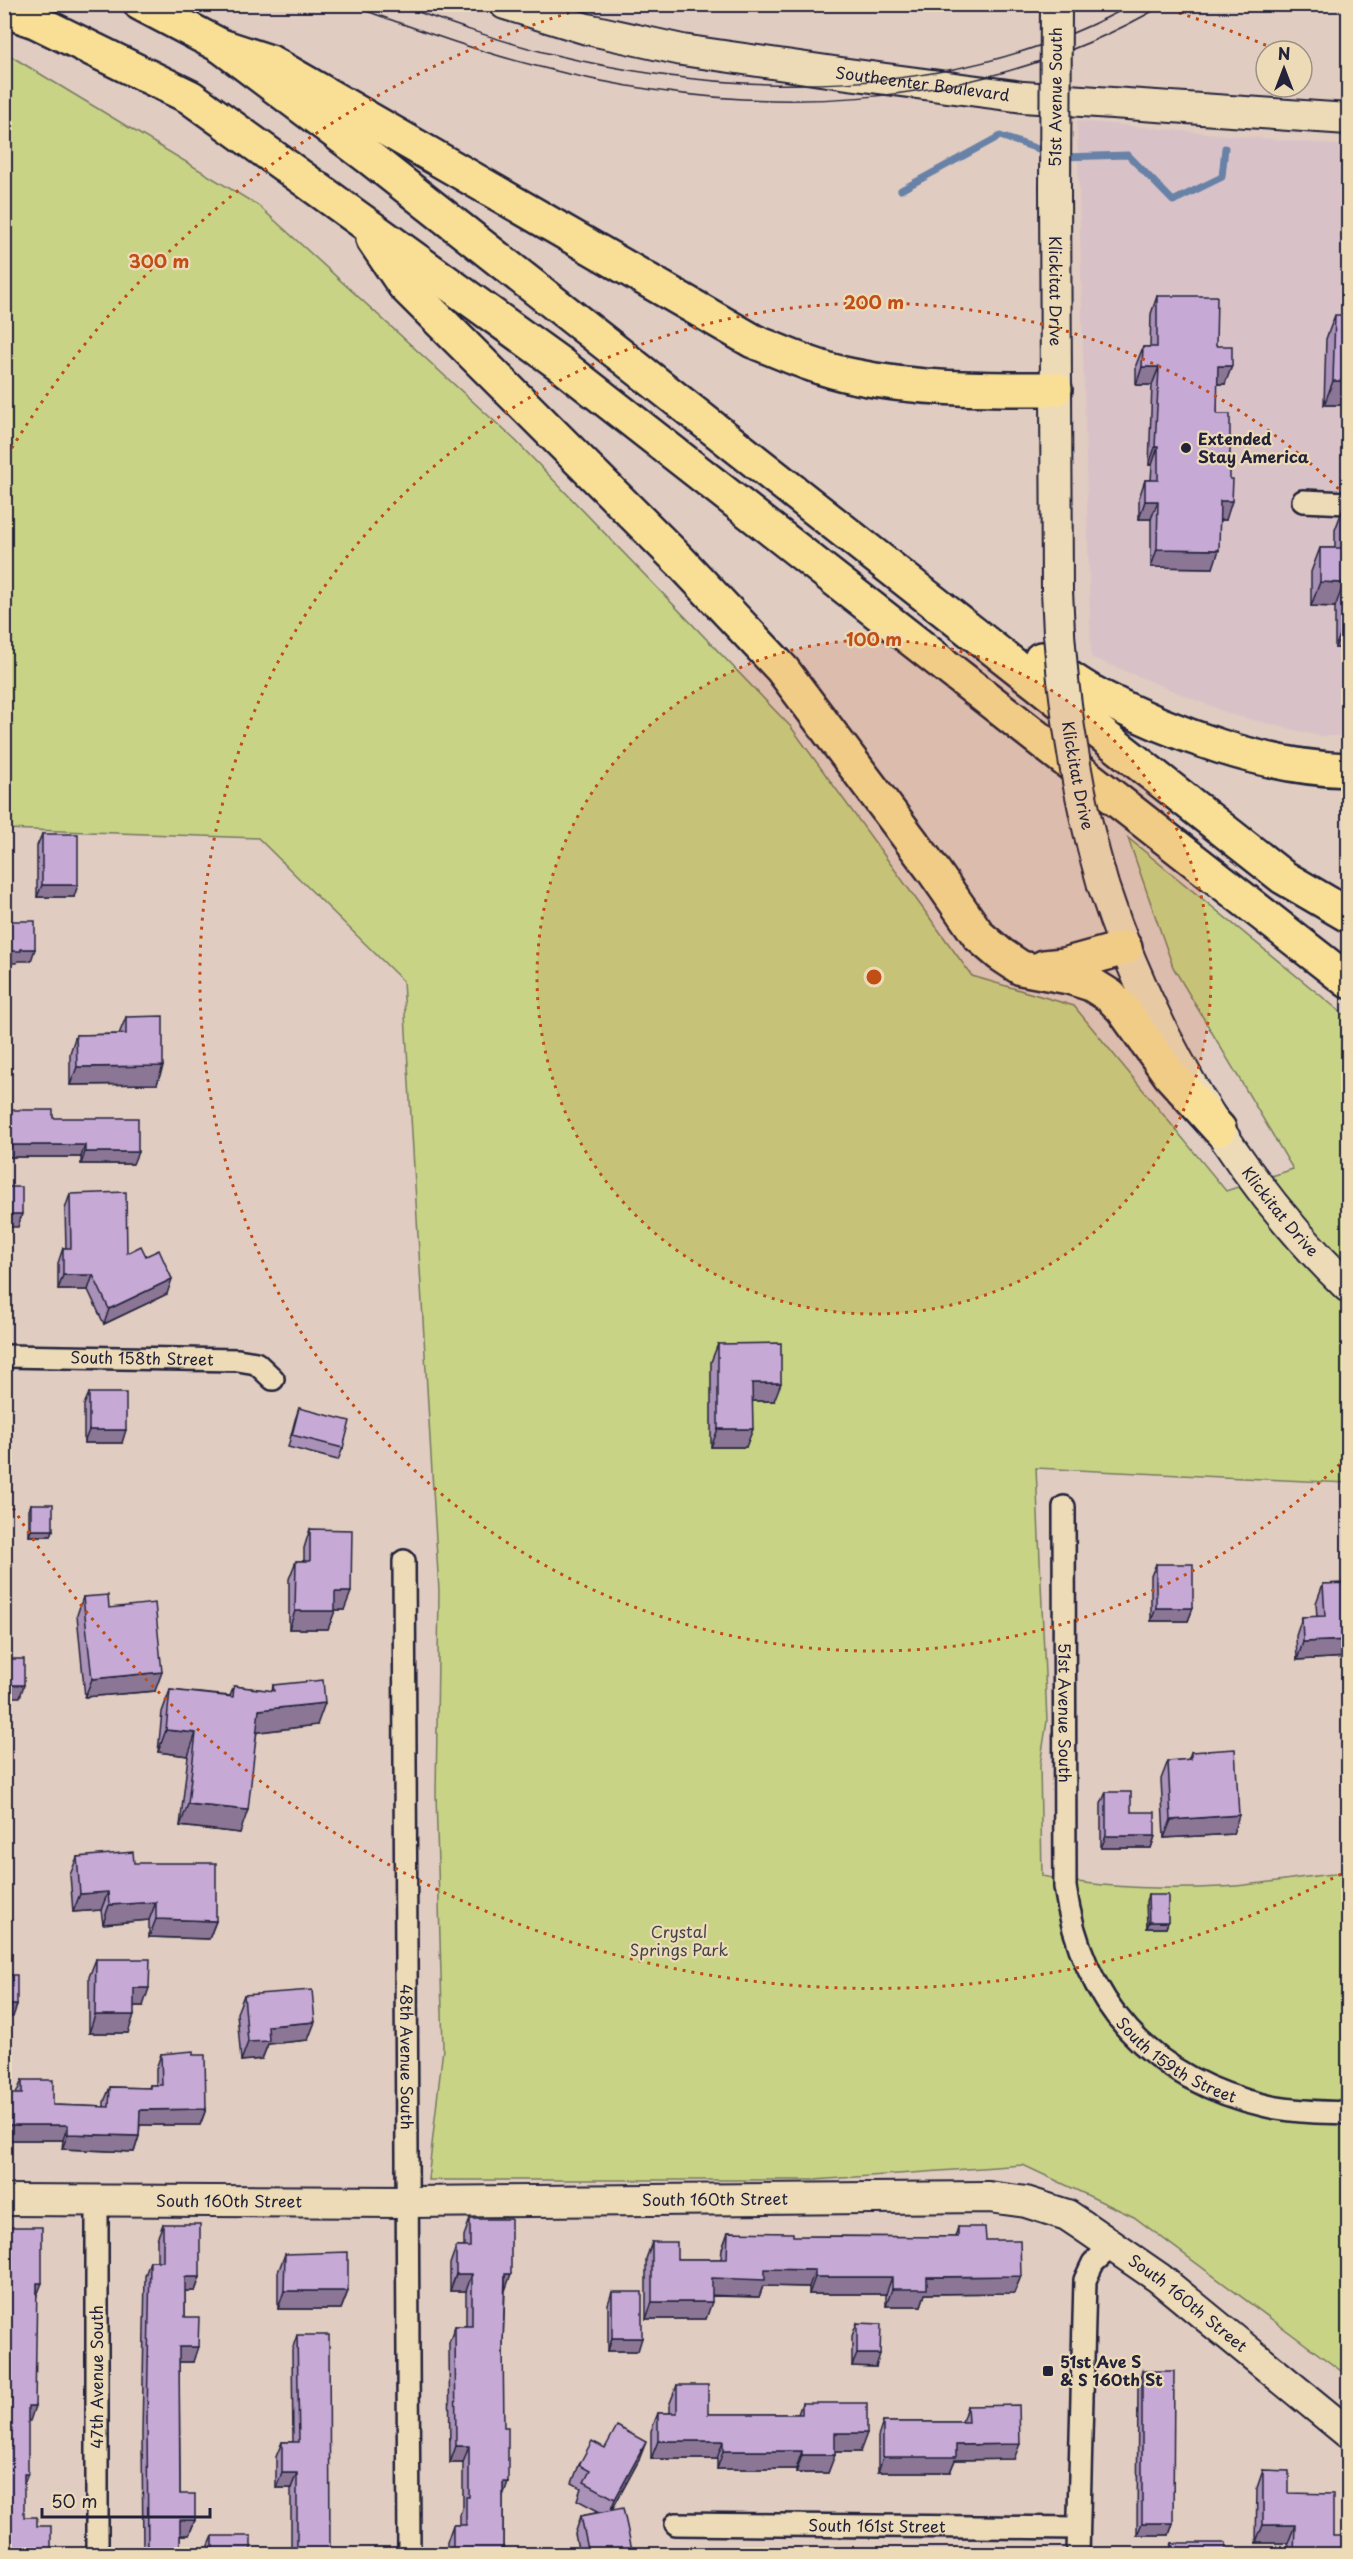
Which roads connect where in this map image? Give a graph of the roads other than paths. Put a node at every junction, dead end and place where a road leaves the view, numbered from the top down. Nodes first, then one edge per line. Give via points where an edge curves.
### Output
1 (141, 4) edge
2 (505, 4) edge
3 (1056, 4) edge
4 (4, 10) edge
5 (221, 46) junction
6 (1348, 119) edge
7 (1055, 189) joint
8 (360, 221) junction
9 (584, 325) junction
10 (1055, 389) junction
11 (1303, 501) dead end
12 (1348, 503) edge
13 (1348, 770) edge
14 (1166, 836) junction
15 (1348, 915) edge
16 (1125, 948) junction
17 (1348, 956) edge
18 (1021, 968) junction
19 (1348, 981) edge
20 (1219, 1129) junction
21 (1348, 1287) edge
22 (4, 1356) edge
23 (273, 1379) dead end
24 (1064, 1507) dead end
25 (404, 1561) dead end
26 (1069, 1917) joint
27 (1348, 2113) edge
28 (4, 2200) edge
29 (97, 2200) junction
30 (409, 2202) junction
31 (1113, 2245) junction
32 (1348, 2433) edge
33 (676, 2524) dead end
34 (1078, 2528) junction
35 (98, 2554) edge
36 (409, 2554) edge
37 (1078, 2554) edge

1 - 5 highway
2 - 6 street, Southcenter Boulevard via 586,29 682,50 848,74 1023,97
3 - 7 street, 51st Avenue South, bridge
4 - 8 highway via 35,21 190,97
5 - 9 highway
5 - 10 highway via 270,62 753,340 804,362 897,384
7 - 10 street, Klickitat Drive
8 - 14 highway via 560,364
8 - 18 highway via 404,285 680,561 782,669 979,936
9 - 13 highway via 1007,637 1097,696 1179,734 1256,756
9 - 15 highway via 1283,877
10 - 16 street, Klickitat Drive, bridge via 1057,591 1069,740 1103,885
11 - 12 street
14 - 17 highway
14 - 19 highway
16 - 18 highway via 1064,965
16 - 20 street, Klickitat Drive via 1176,1057
18 - 20 highway via 1069,977 1110,996 1170,1075
20 - 21 street, Klickitat Drive via 1277,1208
22 - 23 street, South 158th Street via 238,1360 256,1363
24 - 26 street, 51st Avenue South via 1065,1887
25 - 30 street, 48th Avenue South
26 - 27 street, South 159th Street via 1077,1946 1103,1997 1122,2023 1150,2051 1187,2078 1221,2094 1268,2107
28 - 29 street, South 160th Street
29 - 30 street, South 160th Street
29 - 35 street, 47th Avenue South
30 - 31 street, South 160th Street via 988,2197 1026,2202 1067,2215
30 - 36 street, 48th Avenue South
31 - 32 street, South 160th Street
31 - 34 street via 1093,2262 1084,2280
33 - 34 street, South 161st Street
34 - 37 street

